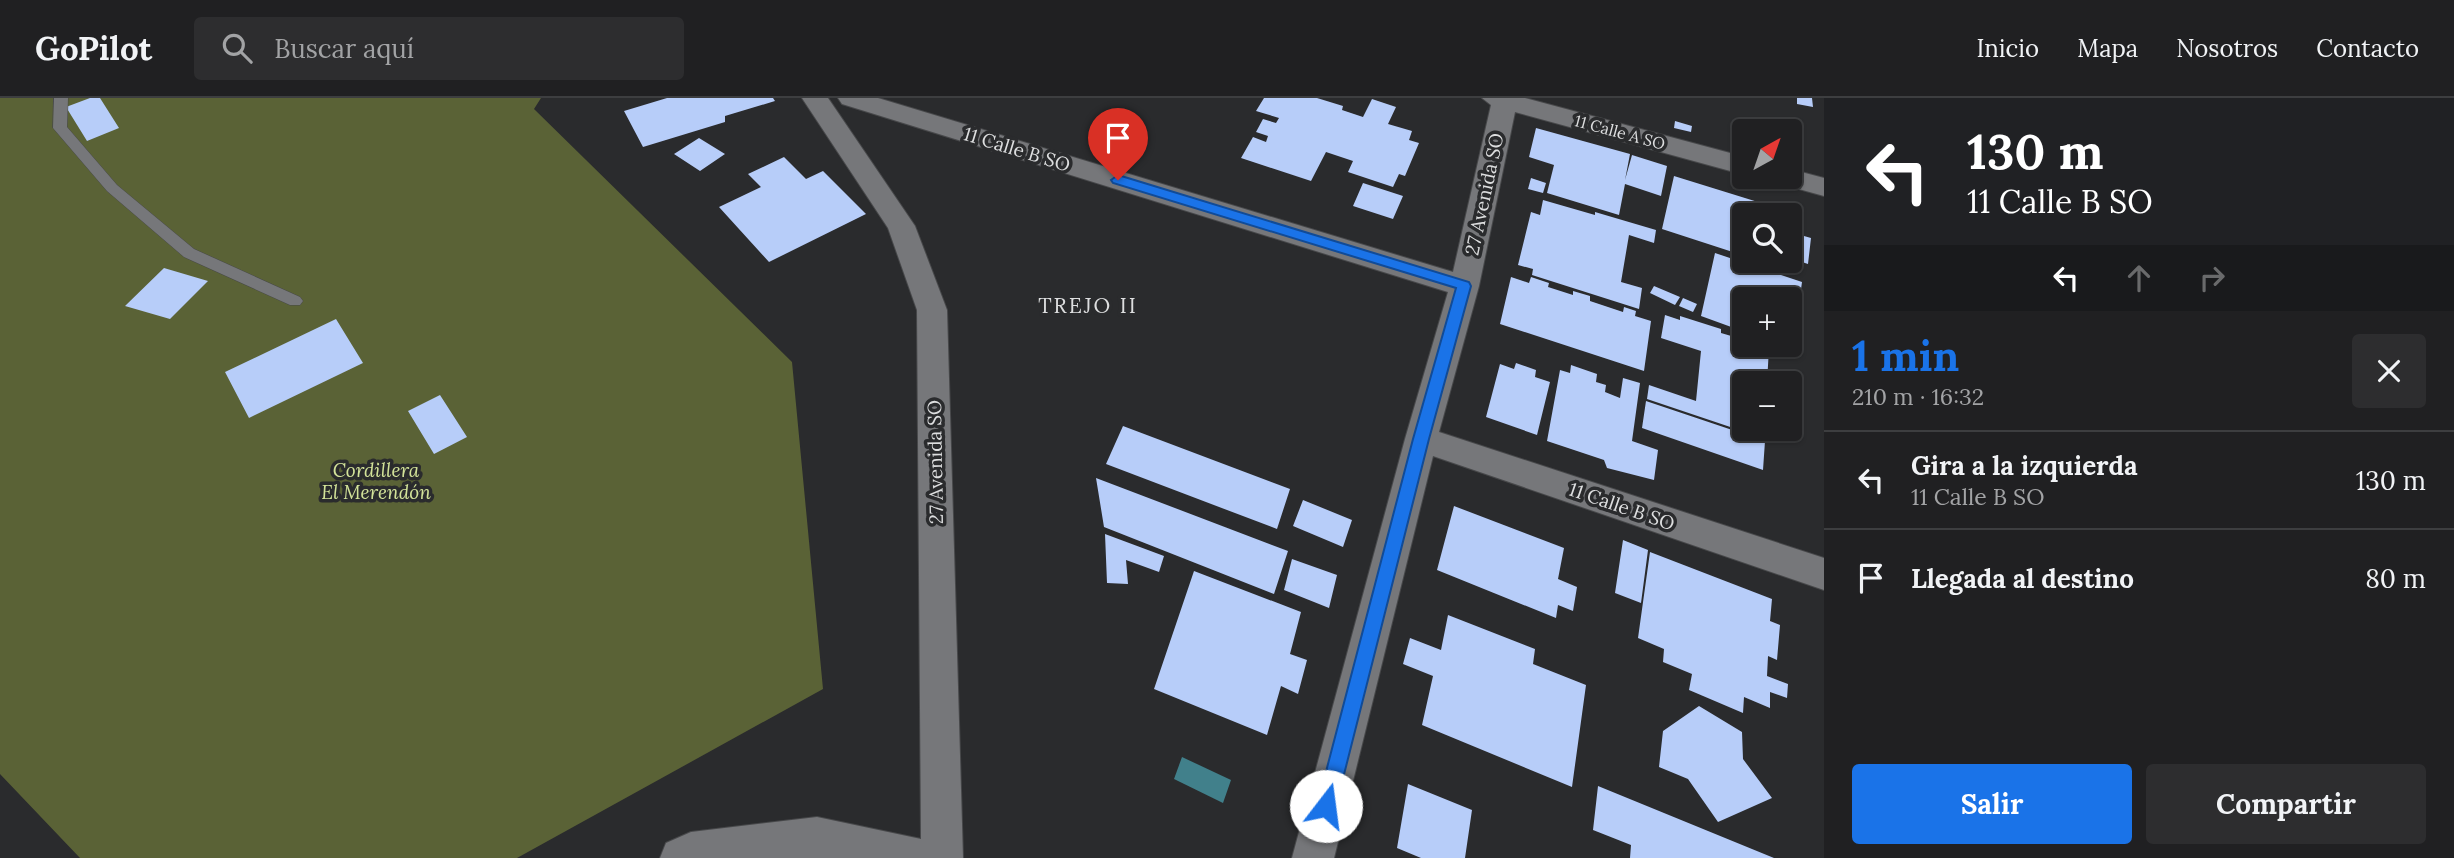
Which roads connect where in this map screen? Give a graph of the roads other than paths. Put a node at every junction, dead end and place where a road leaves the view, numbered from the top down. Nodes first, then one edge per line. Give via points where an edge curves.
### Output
1 (61, 98) edge
2 (815, 98) edge
3 (851, 98) edge
4 (1502, 99) edge
5 (1732, 162) edge
6 (1802, 181) edge
7 (1824, 187) edge
8 (1464, 286) junction
9 (295, 301) dead end
10 (1421, 439) junction
11 (1824, 574) edge
12 (681, 858) edge
13 (916, 858) edge
14 (942, 858) edge
15 (1313, 858) edge

1 - 9 lane via 60,128 112,188 189,253
2 - 14 street, 27 Avenida SO via 901,226 932,310
3 - 8 street, 11 Calle B SO
4 - 5 street, 11 Calle A SO
4 - 8 street, 27 Avenida SO
6 - 7 street
8 - 10 street, 27 Avenida SO
10 - 11 street, 11 Calle B SO
10 - 15 street, 27 Avenida SO
12 - 13 street via 817,837

